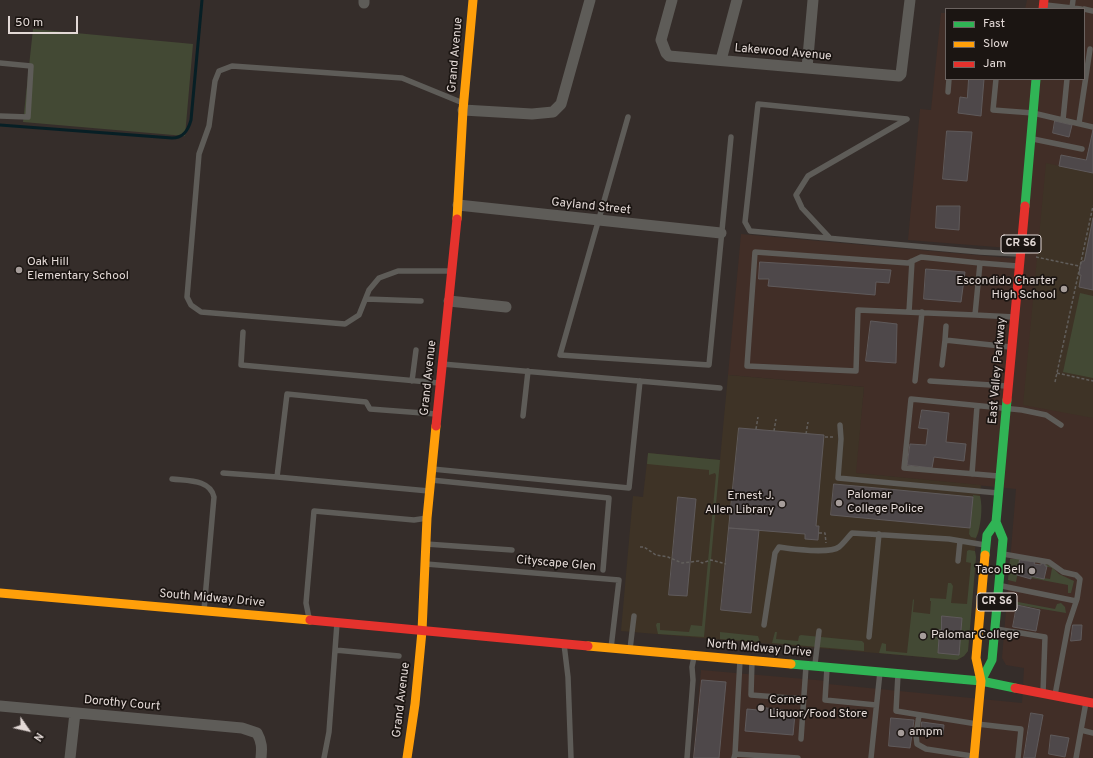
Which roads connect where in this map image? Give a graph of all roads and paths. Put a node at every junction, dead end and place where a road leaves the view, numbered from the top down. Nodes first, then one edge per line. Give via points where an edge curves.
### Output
1 (473, 0) edge
2 (590, 0) edge
3 (672, 0) edge
4 (737, 0) edge
5 (813, 0) edge
6 (910, 0) edge
7 (1073, 0) edge
8 (1043, 4) edge
9 (1072, 8) joint
10 (1089, 49) edge
11 (721, 60) junction
12 (0, 63) edge
13 (807, 68) junction
14 (1085, 79) edge
15 (949, 80) edge
16 (996, 80) edge
17 (1036, 80) edge
18 (1066, 80) edge
19 (1085, 80) edge
20 (948, 92) dead end
21 (463, 107) junction
22 (1034, 113) junction
23 (0, 116) edge
24 (628, 116) dead end
25 (1063, 120) junction
26 (1079, 123) junction
27 (1093, 126) edge
28 (731, 137) dead end
29 (1031, 138) junction
30 (1082, 149) dead end
31 (458, 205) junction
32 (1093, 207) edge
33 (598, 221) junction
34 (721, 233) junction
35 (829, 237) junction
36 (1020, 254) junction
37 (1036, 257) dead end
38 (912, 261) junction
39 (980, 263) junction
40 (1019, 266) junction
41 (1080, 266) junction
42 (451, 271) junction
43 (366, 299) junction
44 (421, 301) dead end
45 (449, 301) junction
46 (506, 306) dead end
47 (909, 312) junction
48 (922, 312) junction
49 (975, 315) junction
50 (1015, 317) junction
51 (946, 326) dead end
52 (243, 332) dead end
53 (945, 340) junction
54 (1012, 347) junction
55 (416, 350) dead end
56 (442, 364) junction
57 (942, 365) dead end
58 (528, 371) junction
59 (1057, 373) junction
60 (412, 381) junction
61 (640, 381) junction
62 (916, 381) dead end
63 (930, 381) dead end
64 (1093, 381) edge
65 (1055, 382) dead end
66 (440, 383) junction
67 (1008, 386) junction
68 (720, 388) dead end
69 (977, 406) junction
70 (1006, 409) junction
71 (437, 414) junction
72 (523, 416) dead end
73 (758, 417) dead end
74 (776, 419) dead end
75 (808, 422) dead end
76 (840, 425) dead end
77 (1062, 425) dead end
78 (756, 429) dead end
79 (774, 431) dead end
80 (806, 434) dead end
81 (432, 469) junction
82 (223, 473) dead end
83 (972, 474) junction
84 (1000, 476) junction
85 (277, 477) junction
86 (172, 479) dead end
87 (430, 480) junction
88 (430, 492) junction
89 (998, 493) junction
90 (427, 518) junction
91 (996, 522) junction
92 (818, 533) dead end
93 (879, 534) junction
94 (960, 541) junction
95 (426, 544) junction
96 (986, 545) junction
97 (640, 547) dead end
98 (512, 550) dead end
99 (826, 551) junction
100 (1002, 554) junction
101 (958, 561) dead end
102 (424, 564) junction
103 (726, 564) dead end
104 (603, 570) dead end
105 (999, 586) junction
106 (0, 593) edge
107 (1076, 601) junction
108 (204, 611) junction
109 (634, 616) dead end
110 (309, 620) junction
111 (337, 623) junction
112 (764, 625) dead end
113 (995, 629) junction
114 (422, 631) junction
115 (819, 631) dead end
116 (869, 637) dead end
117 (564, 644) junction
118 (611, 648) junction
119 (630, 649) junction
120 (335, 650) junction
121 (695, 655) junction
122 (400, 656) dead end
123 (740, 659) junction
124 (752, 660) junction
125 (810, 666) junction
126 (827, 667) junction
127 (880, 672) junction
128 (898, 673) junction
129 (981, 681) junction
130 (1042, 693) junction
131 (1055, 695) junction
132 (804, 699) junction
133 (1090, 702) edge
134 (876, 705) junction
135 (0, 706) edge
136 (75, 713) junction
137 (919, 715) junction
138 (977, 724) junction
139 (1081, 730) junction
140 (1093, 733) edge
141 (801, 739) dead end
142 (734, 756) edge
143 (974, 757) edge
144 (70, 758) edge
145 (261, 758) edge
146 (324, 758) edge
147 (407, 758) edge
148 (571, 758) edge
149 (687, 758) edge
150 (798, 758) edge
151 (871, 758) edge
152 (1018, 758) edge
153 (1076, 758) edge

1 - 21 main road, Grand Avenue
2 - 21 street via 561,104 552,112 532,114
3 - 11 street, Lakewood Avenue via 661,40 666,53 669,56
4 - 11 street
5 - 13 street
6 - 13 street, Lakewood Avenue via 899,76
7 - 9 lane
8 - 9 lane
10 - 14 lane
11 - 13 street, Lakewood Avenue
12 - 23 lane via 32,66 28,117
15 - 20 lane
16 - 22 lane via 993,110
17 - 22 main road, East Valley Parkway / CR S6
18 - 25 lane
19 - 26 lane
21 - 31 main road, Grand Avenue
21 - 43 lane via 402,78 232,66 219,71 215,81 209,126 199,154 187,298 191,305 201,312 345,324 359,315
22 - 25 lane
22 - 29 main road, East Valley Parkway / CR S6
24 - 33 lane
25 - 26 lane
26 - 27 lane
28 - 34 lane
29 - 30 lane
29 - 36 main road, East Valley Parkway / CR S6
31 - 33 street, Gayland Street
31 - 42 main road, Grand Avenue
32 - 41 path
33 - 34 street, Gayland Street
33 - 34 lane via 560,355 709,365
35 - 35 lane via 750,231 745,222 758,104 907,119 808,176 796,194 802,208
35 - 36 lane
36 - 40 main road, East Valley Parkway / CR S6
37 - 41 path
38 - 39 lane via 921,258
38 - 47 lane
38 - 47 lane via 908,263 755,252 747,366 856,371 858,310
39 - 40 lane
39 - 49 lane
40 - 50 main road, East Valley Parkway / CR S6
41 - 59 path
42 - 43 lane via 398,271 379,278 369,290
42 - 45 main road, Grand Avenue
43 - 44 lane
45 - 46 street
45 - 56 main road, Grand Avenue
47 - 48 lane
48 - 49 lane
48 - 62 lane
49 - 50 lane
50 - 54 main road, East Valley Parkway / CR S6
51 - 53 lane
52 - 60 lane via 241,365
53 - 54 lane
53 - 57 lane
54 - 67 main road, East Valley Parkway / CR S6
55 - 60 lane
56 - 58 lane
56 - 66 main road, Grand Avenue
58 - 61 lane
58 - 72 lane
59 - 64 path
59 - 65 path
60 - 66 lane
61 - 68 lane
61 - 81 lane via 629,488
63 - 67 lane
66 - 71 main road, Grand Avenue
67 - 70 main road, East Valley Parkway / CR S6
69 - 70 lane
69 - 83 lane
69 - 83 lane via 911,400 904,468
70 - 77 lane via 1046,415
70 - 84 main road, East Valley Parkway / CR S6
71 - 81 main road, Grand Avenue
71 - 85 lane via 370,409 366,402 287,394
73 - 78 path
74 - 79 path
75 - 80 path
76 - 89 lane via 838,478
81 - 87 main road, Grand Avenue
82 - 85 lane
83 - 84 lane
84 - 89 main road, East Valley Parkway / CR S6
85 - 88 lane
86 - 108 lane via 202,482 213,492
87 - 88 main road, Grand Avenue
87 - 104 lane via 609,498
88 - 90 main road, Grand Avenue
89 - 91 main road, East Valley Parkway / CR S6
90 - 95 main road, Grand Avenue
90 - 110 lane via 414,520 314,511 306,604
91 - 96 main road, East Valley Parkway / CR S6 via 987,535
91 - 100 main road, East Valley Parkway / CR S6 via 1003,539
92 - 99 path via 825,533
93 - 94 lane
93 - 99 lane via 852,533 838,548
93 - 116 lane
94 - 96 lane
94 - 101 lane
95 - 98 lane
95 - 102 main road, Grand Avenue
96 - 129 main road, East Valley Parkway / CR S6 via 976,658
97 - 103 path via 656,555 682,562 702,563 711,560
99 - 112 lane via 779,548 775,553
100 - 105 main road, East Valley Parkway / CR S6
100 - 107 lane via 1049,562 1058,570 1076,575 1080,579
102 - 114 main road, Grand Avenue
102 - 118 lane, Cityscape Glen via 619,580
105 - 107 lane
105 - 113 main road, East Valley Parkway / CR S6
106 - 108 main road, South Midway Drive
107 - 131 lane via 1068,626
108 - 110 main road, South Midway Drive
109 - 119 lane
110 - 111 main road, South Midway Drive
111 - 114 main road, South Midway Drive
111 - 120 lane
113 - 129 main road, East Valley Parkway / CR S6 via 992,660
113 - 130 lane via 1044,637
114 - 117 main road, North Midway Drive
114 - 147 main road, Grand Avenue
115 - 125 lane
117 - 118 main road, North Midway Drive
117 - 148 lane
118 - 119 main road, North Midway Drive
119 - 121 main road, North Midway Drive
120 - 122 lane
120 - 146 lane via 329,732
121 - 123 main road, North Midway Drive
121 - 149 lane via 692,667
123 - 124 main road, North Midway Drive
123 - 142 lane
124 - 125 main road, North Midway Drive
124 - 132 lane via 751,695
125 - 126 main road, North Midway Drive
125 - 132 lane
126 - 127 main road, North Midway Drive
126 - 134 lane via 825,700
127 - 128 main road, North Midway Drive
127 - 134 lane
128 - 129 main road, North Midway Drive
128 - 137 lane via 896,711
129 - 130 main road, North Midway Drive
129 - 138 main road, East Valley Parkway / CR S6
130 - 131 main road, North Midway Drive
131 - 133 main road, North Midway Drive
132 - 141 lane
133 - 139 lane
134 - 151 lane
135 - 136 street, Dorothy Court
136 - 144 street
136 - 145 street, Dorothy Court via 242,728 257,733 261,740
137 - 138 lane
137 - 143 lane via 917,744 926,749
138 - 143 main road, East Valley Parkway / CR S6
138 - 152 lane via 1020,729
139 - 140 lane
139 - 153 lane
142 - 150 lane

